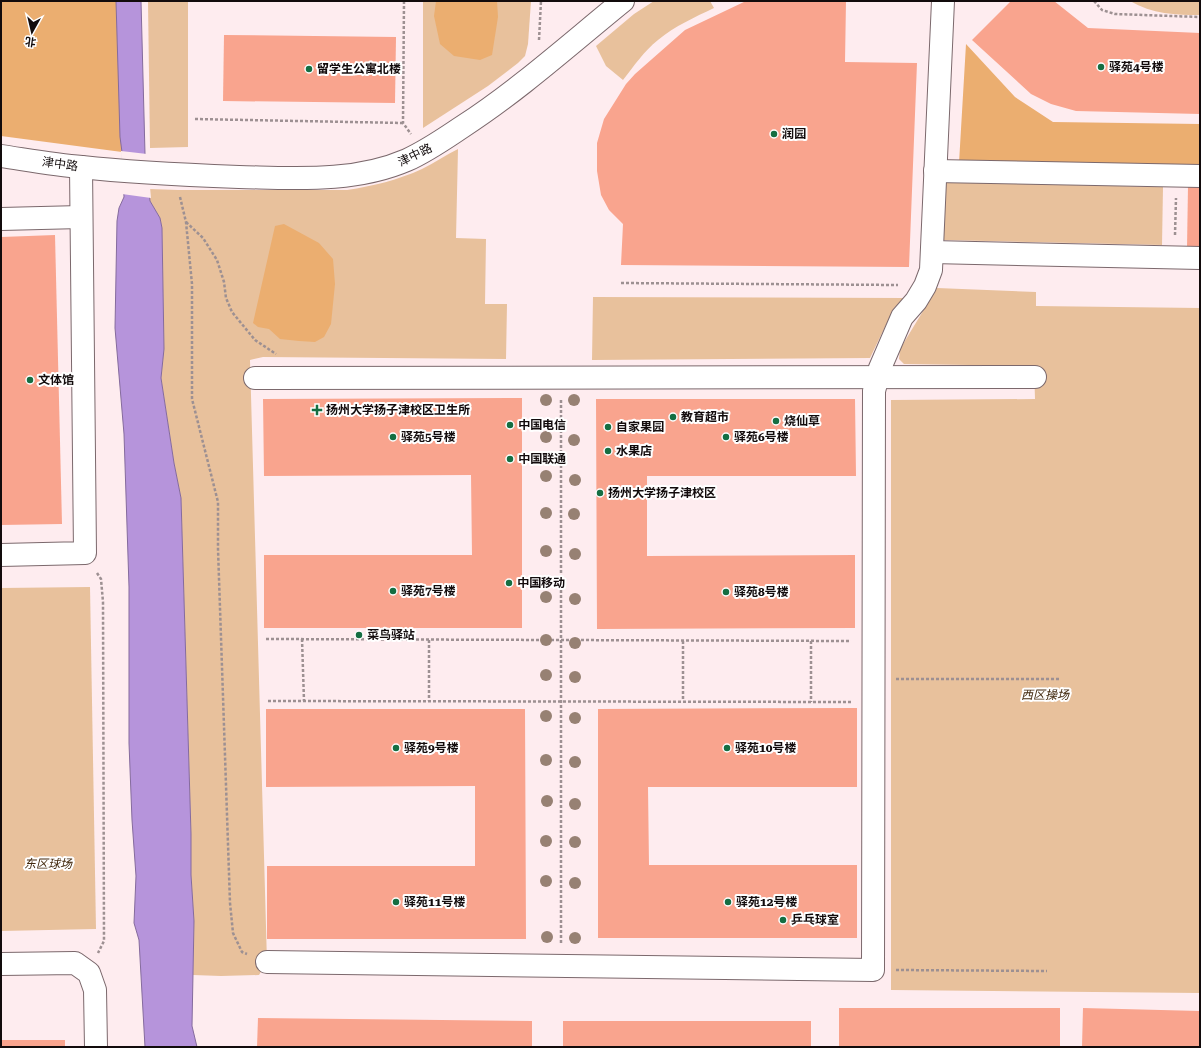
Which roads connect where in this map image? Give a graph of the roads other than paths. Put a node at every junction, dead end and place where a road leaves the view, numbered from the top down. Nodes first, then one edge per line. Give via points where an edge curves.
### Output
1 (623, 1) edge
2 (943, 1) edge
3 (1, 156) edge
4 (81, 167) junction
5 (935, 171) junction
6 (1200, 176) edge
7 (81, 217) junction
8 (1, 219) edge
9 (932, 252) junction
10 (1200, 258) edge
11 (878, 376) junction
12 (1035, 376) dead end
13 (255, 378) dead end
14 (1, 555) edge
15 (268, 962) road end
16 (1, 964) edge
17 (96, 1047) edge

1 - 4 lane, 津中路 via 538,72 479,116 425,152 390,167 334,177 298,178 160,174
2 - 5 lane
3 - 4 lane, 津中路
4 - 7 lane
5 - 6 lane
5 - 9 lane
7 - 8 lane
7 - 14 lane via 85,554
9 - 10 lane
9 - 11 lane via 931,270 925,286 902,317
11 - 12 lane
11 - 13 lane
11 - 15 lane via 874,391 873,970
16 - 17 lane via 75,963 89,973 95,990

